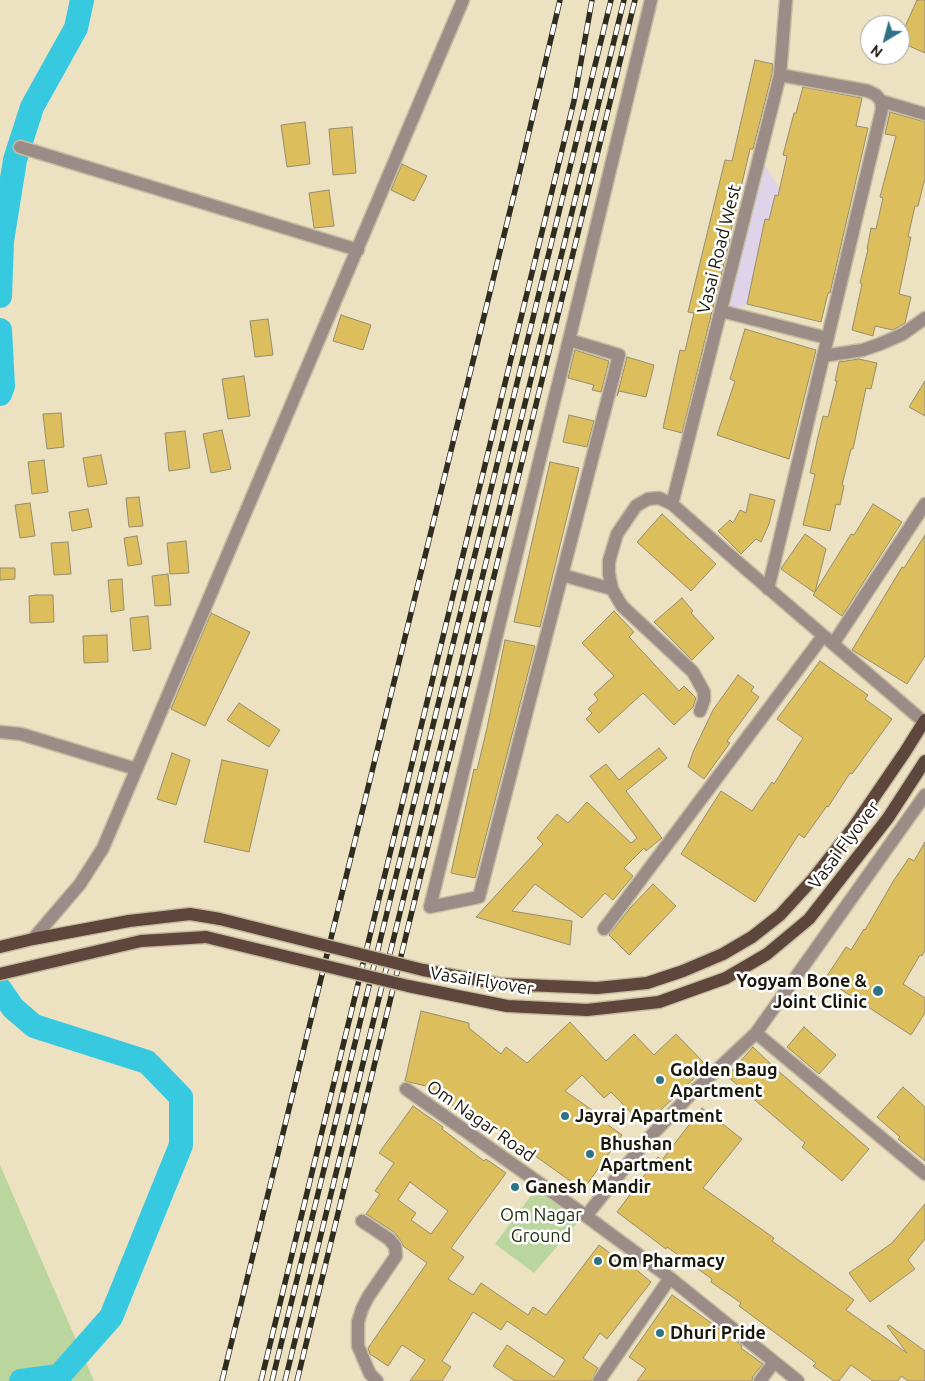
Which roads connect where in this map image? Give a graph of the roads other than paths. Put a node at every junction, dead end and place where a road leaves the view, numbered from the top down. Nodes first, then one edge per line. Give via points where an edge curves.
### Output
1 (463, 0) edge
2 (651, 0) edge
3 (786, 0) edge
4 (780, 75) junction
5 (881, 102) junction
6 (925, 114) edge
7 (20, 147) dead end
8 (358, 250) junction
9 (721, 311) junction
10 (925, 318) edge
11 (827, 338) junction
12 (569, 340) junction
13 (823, 356) junction
14 (672, 504) junction
15 (925, 504) edge
16 (562, 575) junction
17 (612, 589) junction
18 (768, 589) junction
19 (823, 636) junction
20 (834, 644) junction
21 (700, 711) dead end
22 (925, 722) edge
23 (0, 732) edge
24 (922, 766) edge
25 (136, 769) junction
26 (925, 795) edge
27 (604, 928) dead end
28 (33, 939) junction
29 (0, 947) edge
30 (0, 974) edge
31 (756, 1033) junction
32 (406, 1090) dead end
33 (925, 1174) edge
34 (586, 1216) junction
35 (362, 1221) dead end
36 (670, 1278) junction
37 (774, 1362) junction
38 (377, 1381) edge
39 (599, 1381) edge
40 (760, 1381) edge
41 (798, 1381) edge

1 - 8 street
2 - 12 street
3 - 4 street, Vasai Road West
4 - 5 street via 868,90
4 - 9 street, Vasai Road West
5 - 6 street
5 - 11 street via 882,109
7 - 8 street
8 - 25 street
9 - 11 street
9 - 14 street, Vasai Road West
10 - 13 street via 903,334 880,344
11 - 13 street
12 - 16 street via 619,354
12 - 16 street via 430,907 479,897
13 - 18 street
14 - 17 street via 659,498 648,499 636,506 627,518 612,548 608,574
14 - 18 street
15 - 20 street
16 - 17 street
17 - 21 street via 622,606 693,672 704,692
18 - 19 street
19 - 20 street
19 - 27 street
20 - 22 street
22 - 28 main road, Vasai Flyover, bridge via 853,828 813,880 780,915 723,954 647,983 597,988 500,984 423,970 190,914 129,921
23 - 25 street via 21,734
24 - 30 main road, Vasai Flyover, bridge via 888,818 809,919 768,954 726,978 659,1002 587,1010 507,1006 408,986 206,937 141,941
25 - 28 street via 103,848 80,884
26 - 31 street
28 - 29 main road, Vasai Flyover
31 - 33 street
31 - 34 street via 646,1141
32 - 34 street, Om Nagar Road
34 - 36 street, Om Nagar Road
35 - 38 street via 395,1246 396,1256 368,1297 358,1322 358,1346 370,1374
36 - 37 street, Om Nagar Road
36 - 39 street
37 - 40 street
37 - 41 street, Om Nagar Road

